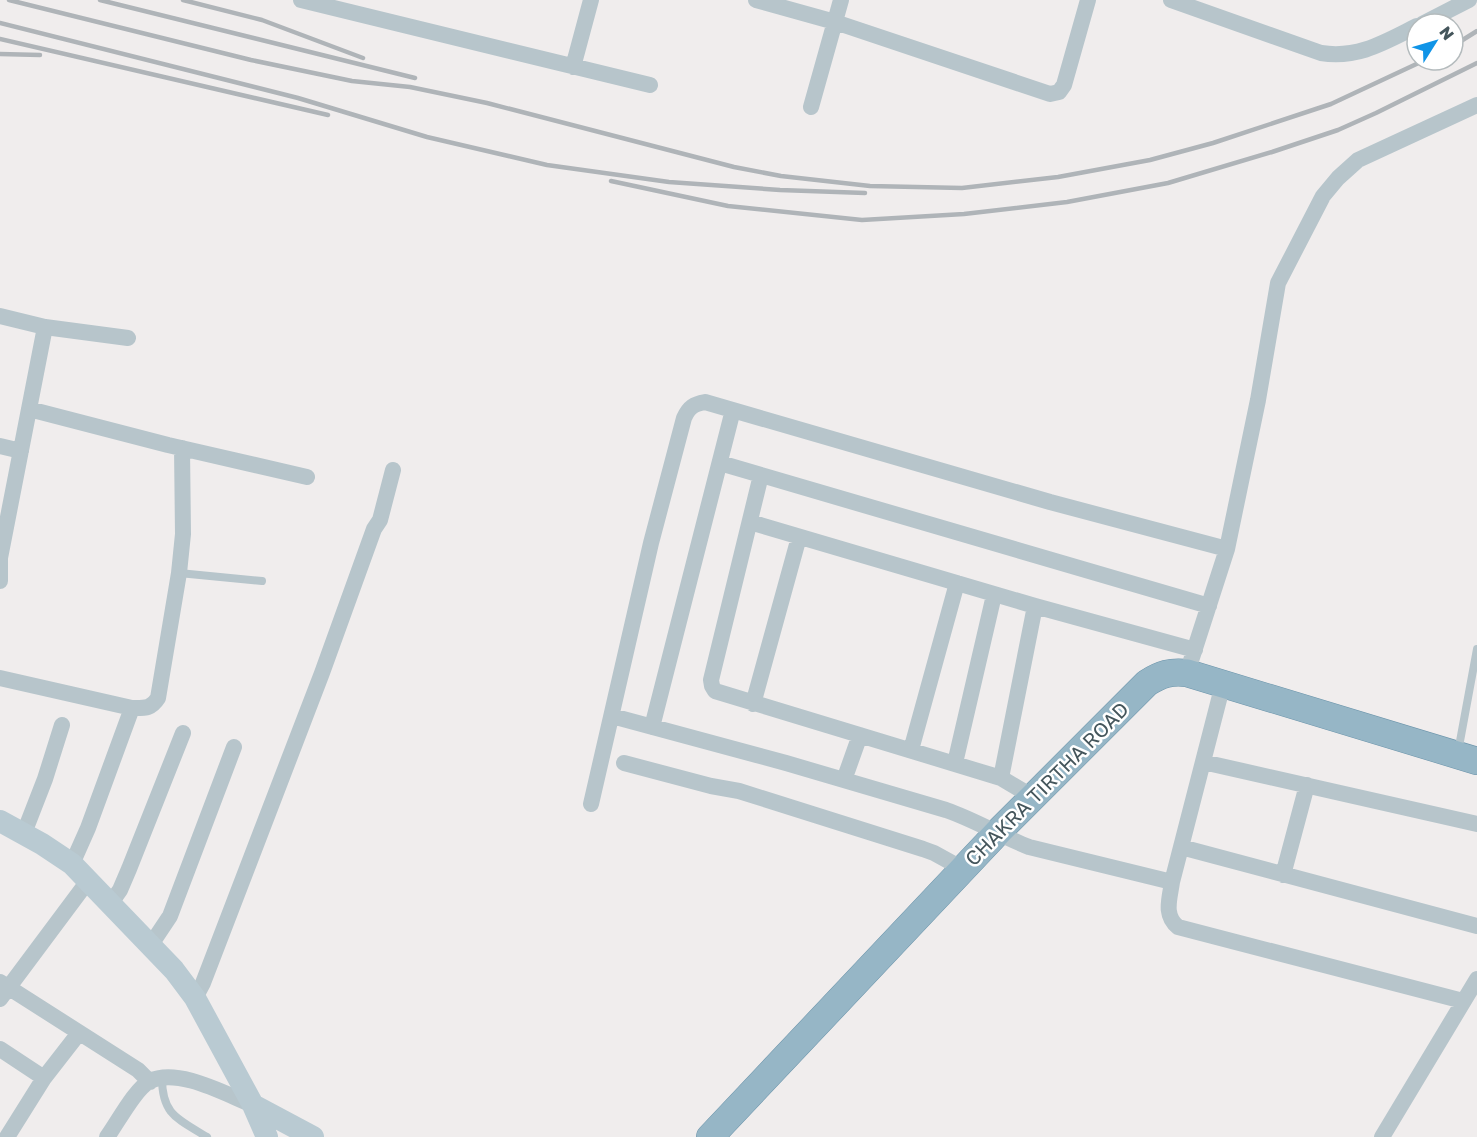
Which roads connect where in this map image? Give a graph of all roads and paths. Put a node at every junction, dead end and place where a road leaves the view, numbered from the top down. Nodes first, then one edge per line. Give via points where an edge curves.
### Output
1 (300, 0) edge
2 (591, 0) edge
3 (756, 0) edge
4 (841, 0) edge
5 (1088, 0) edge
6 (1171, 0) edge
7 (1469, 0) edge
8 (1446, 12) edge
9 (835, 22) junction
10 (1405, 32) edge
11 (573, 67) junction
12 (650, 85) dead end
13 (1477, 105) edge
14 (811, 107) dead end
15 (0, 316) edge
16 (45, 327) junction
17 (128, 338) dead end
18 (29, 409) junction
19 (733, 410) junction
20 (0, 446) edge
21 (182, 448) junction
22 (21, 451) junction
23 (720, 463) junction
24 (393, 470) dead end
25 (762, 475) junction
26 (307, 477) dead end
27 (750, 522) junction
28 (799, 537) junction
29 (1227, 549) junction
30 (0, 558) edge
31 (179, 573) junction
32 (0, 581) edge
33 (262, 582) dead end
34 (957, 583) junction
35 (994, 594) junction
36 (1035, 606) junction
37 (1209, 606) junction
38 (1477, 649) edge
39 (1191, 662) junction
40 (0, 678) edge
41 (1222, 684) junction
42 (753, 704) junction
43 (132, 708) junction
44 (612, 716) junction
45 (62, 725) dead end
46 (652, 727) junction
47 (183, 733) dead end
48 (860, 735) junction
49 (234, 747) dead end
50 (910, 750) junction
51 (1467, 758) edge
52 (1203, 762) junction
53 (624, 763) dead end
54 (955, 764) junction
55 (1001, 778) junction
56 (844, 780) junction
57 (1307, 785) junction
58 (1033, 797) junction
59 (591, 804) dead end
60 (0, 821) edge
61 (1477, 824) edge
62 (998, 832) junction
63 (24, 833) junction
64 (1181, 848) junction
65 (72, 864) junction
66 (963, 869) junction
67 (1283, 875) junction
68 (88, 881) junction
69 (1172, 882) junction
70 (110, 904) junction
71 (1477, 926) edge
72 (150, 946) junction
73 (1477, 979) edge
74 (2, 989) edge
75 (195, 998) junction
76 (1463, 1000) junction
77 (79, 1033) junction
78 (0, 1049) edge
79 (44, 1078) junction
80 (156, 1080) junction
81 (253, 1105) junction
82 (7, 1137) edge
83 (107, 1137) edge
84 (207, 1137) edge
85 (267, 1137) edge
86 (313, 1137) edge
87 (710, 1137) edge
88 (1382, 1137) edge

1 - 11 street
2 - 11 street
3 - 9 street
4 - 9 street
5 - 9 street via 1064,85 1059,92 1050,94
6 - 10 street via 1339,56 1381,45
7 - 8 street
9 - 14 street
11 - 12 street
13 - 29 street via 1359,160 1323,196 1278,283
15 - 16 street
16 - 17 street
16 - 18 street
18 - 21 street
18 - 22 street
19 - 23 street
19 - 29 street
19 - 44 street via 705,402 688,409 684,418
20 - 22 street
21 - 26 street
21 - 31 street via 183,534
22 - 30 street
23 - 25 street
23 - 46 street
24 - 75 street via 380,520
25 - 27 street
25 - 37 street
27 - 28 street
27 - 42 street via 711,680 715,691
28 - 34 street
28 - 42 street
29 - 37 street
30 - 32 street
31 - 33 lane
31 - 43 street via 158,698 149,708
34 - 35 street
34 - 50 street
35 - 36 street
35 - 54 street
36 - 39 street
36 - 55 street
37 - 39 street
38 - 51 lane
39 - 41 highway, CHAKRA TIRTHA ROAD
39 - 58 highway, CHAKRA TIRTHA ROAD via 1147,683
40 - 43 street
41 - 51 highway, CHAKRA TIRTHA ROAD
41 - 52 street
42 - 48 street
43 - 65 street
44 - 46 street
44 - 59 street
45 - 63 street
46 - 56 street
47 - 70 street via 129,869
48 - 50 street
48 - 56 street
49 - 72 street via 170,916
50 - 54 street
52 - 57 street
52 - 64 street
53 - 66 street via 750,794 923,849
54 - 55 street
55 - 58 street
56 - 62 street via 971,818
57 - 61 street
57 - 67 street
58 - 62 highway, CHAKRA TIRTHA ROAD
60 - 63 main road
62 - 66 highway, CHAKRA TIRTHA ROAD
62 - 69 street via 1029,847
63 - 65 main road
64 - 67 street
64 - 69 street
65 - 68 main road
66 - 87 highway, CHAKRA TIRTHA ROAD
67 - 71 street
68 - 70 main road
68 - 74 street
69 - 76 street via 1168,912 1178,927
70 - 72 main road
72 - 75 main road
73 - 76 street
74 - 77 street
75 - 81 main road
76 - 88 street
77 - 79 street
77 - 80 street
78 - 79 street
79 - 82 street
80 - 81 street via 187,1079
80 - 83 street via 138,1093
80 - 84 lane via 167,1108
81 - 85 main road
81 - 86 main road

